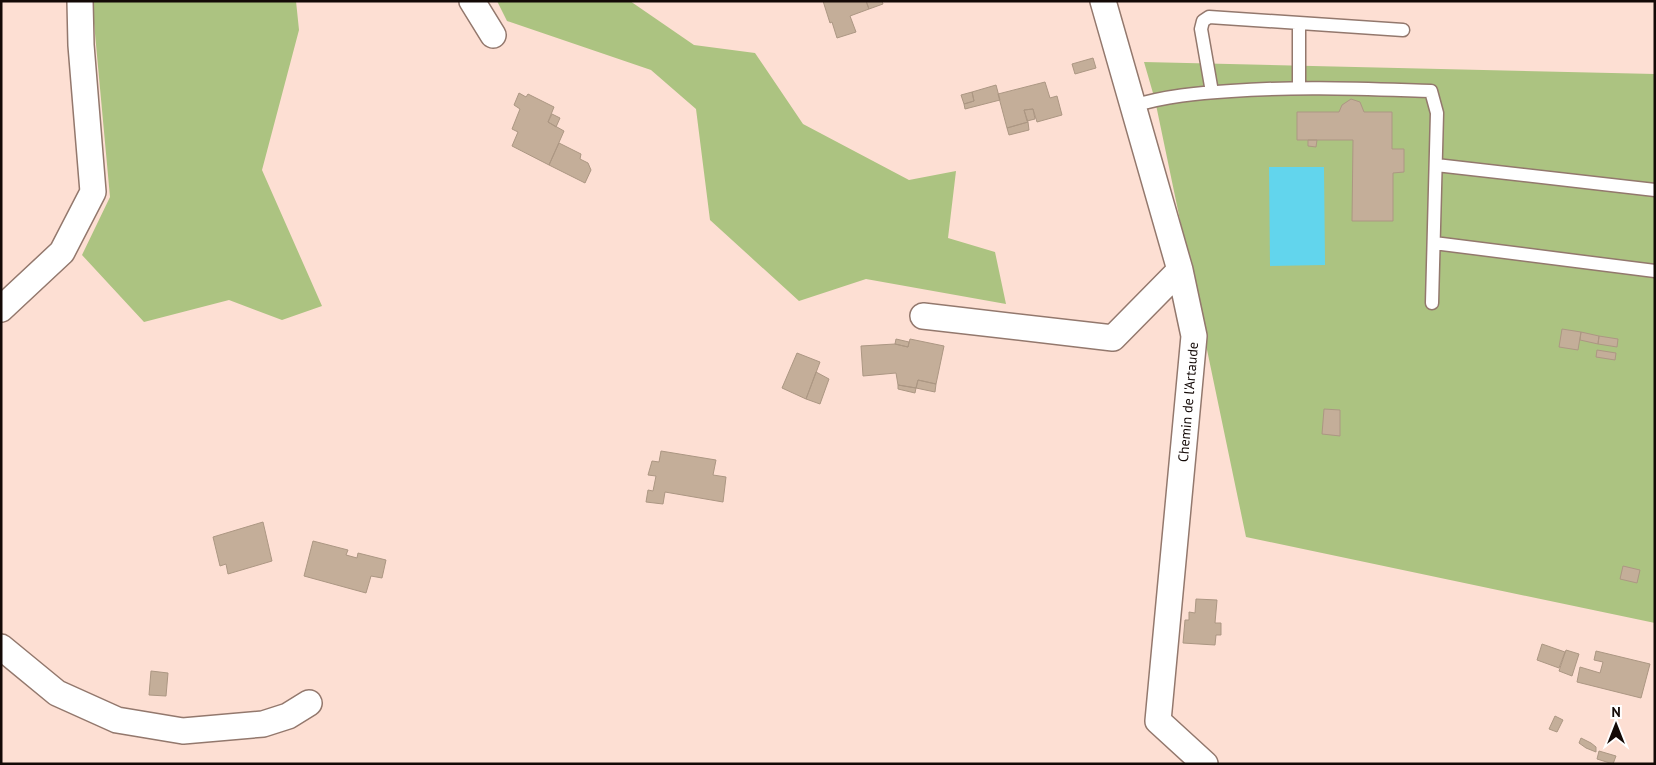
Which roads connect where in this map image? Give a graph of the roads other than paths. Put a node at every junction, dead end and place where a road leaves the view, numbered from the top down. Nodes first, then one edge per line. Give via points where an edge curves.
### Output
1 (80, 1) edge
2 (472, 1) edge
3 (1103, 1) edge
4 (1299, 24) junction
5 (1403, 30) dead end
6 (493, 35) dead end
7 (1299, 88) junction
8 (1212, 92) junction
9 (1133, 106) junction
10 (1436, 165) junction
11 (1655, 190) edge
12 (1434, 243) junction
13 (1180, 270) junction
14 (1655, 271) edge
15 (1432, 303) dead end
16 (1, 308) edge
17 (923, 316) dead end
18 (1, 647) edge
19 (309, 703) dead end
20 (1205, 764) edge

1 - 16 street via 93,192 62,252
2 - 6 street
3 - 9 street, Chemin de l'Artaude
4 - 5 lane
4 - 7 lane
4 - 8 lane via 1209,17 1201,28
7 - 8 lane
7 - 10 lane via 1431,91 1437,113
8 - 9 lane
9 - 13 street, Chemin de l'Artaude
10 - 11 lane
10 - 12 lane
12 - 14 lane
12 - 15 lane
13 - 17 street via 1113,338
13 - 20 street, Chemin de l'Artaude via 1194,336 1158,721
18 - 19 street via 57,693 117,720 183,731 263,724 288,716

